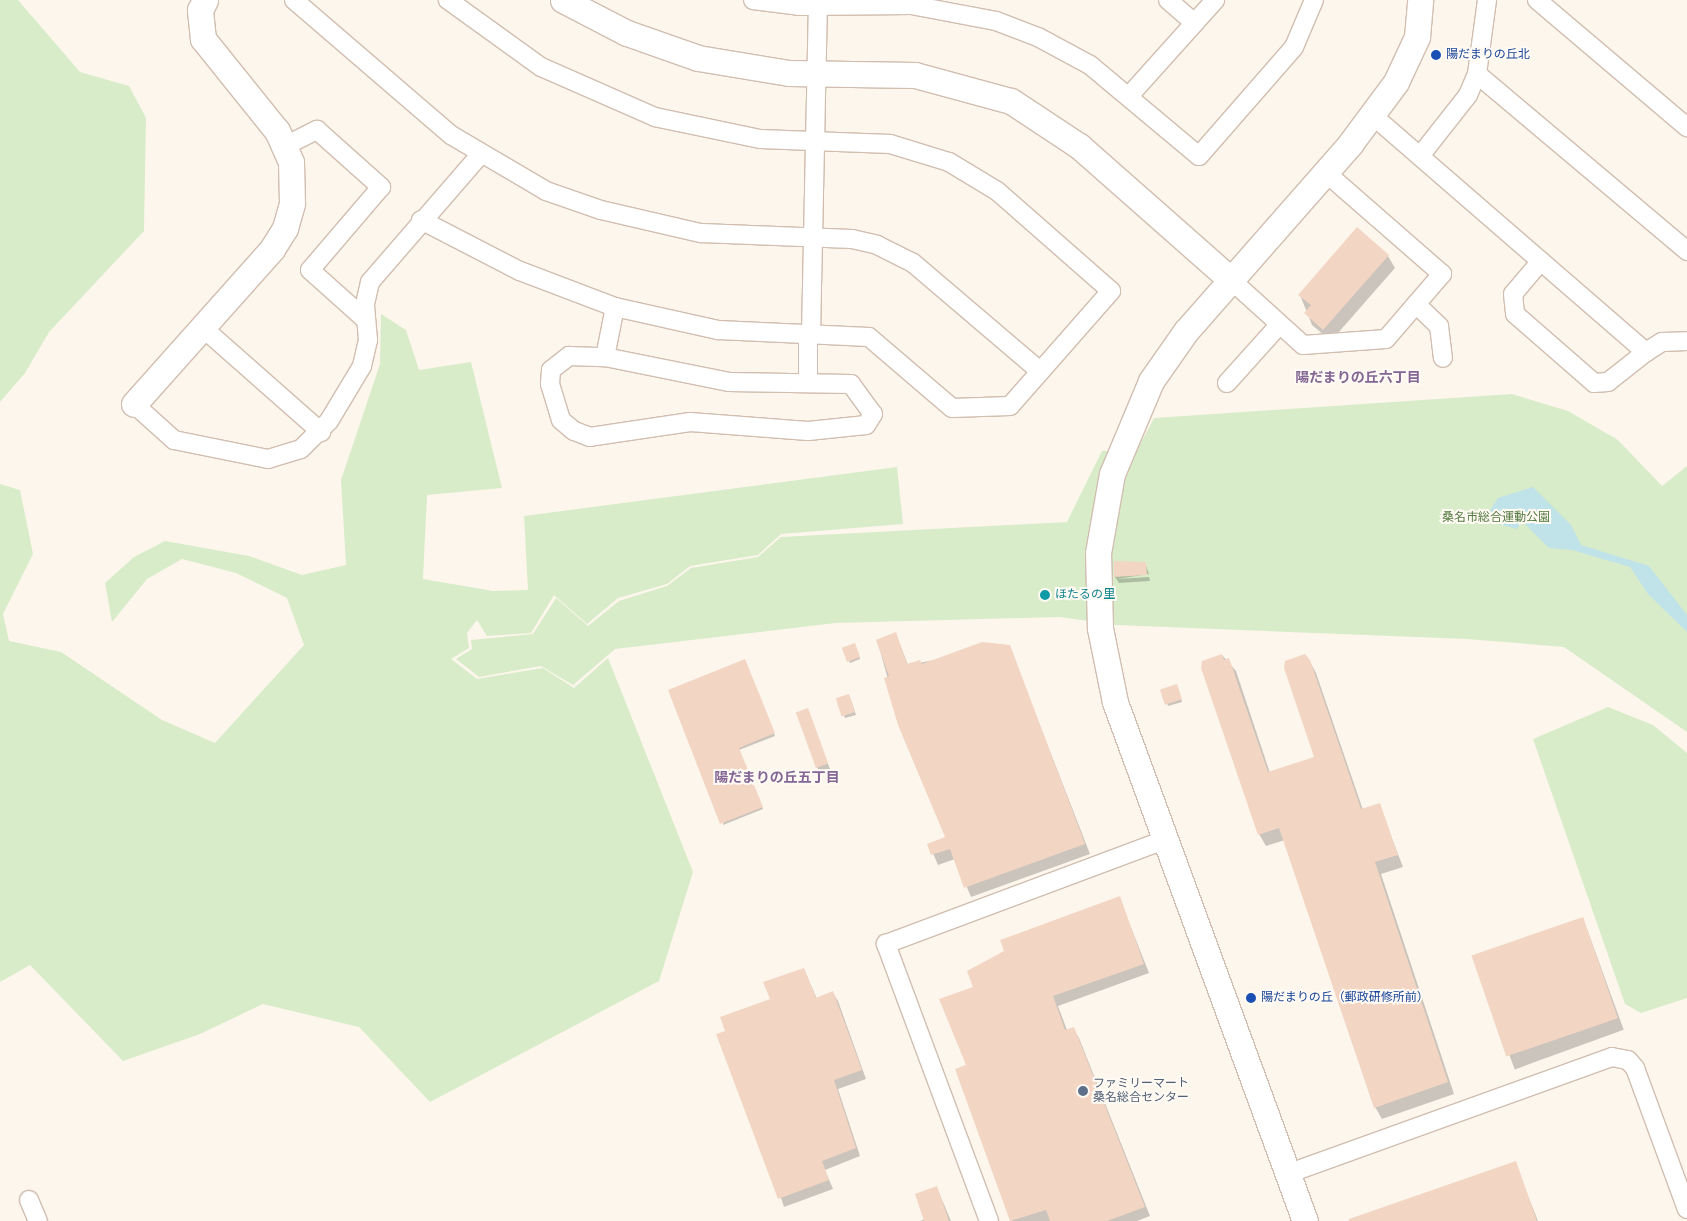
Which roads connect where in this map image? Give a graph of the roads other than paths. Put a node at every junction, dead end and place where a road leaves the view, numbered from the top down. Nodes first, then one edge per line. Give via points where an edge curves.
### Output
1 (205, 0) edge
2 (294, 0) edge
3 (448, 0) edge
4 (563, 0) edge
5 (753, 0) edge
6 (1168, 0) edge
7 (1215, 0) edge
8 (1314, 0) edge
9 (1420, 0) edge
10 (1486, 0) edge
11 (1537, 0) edge
12 (818, 3) edge
13 (911, 3) edge
14 (1194, 23) junction
15 (816, 74) junction
16 (1477, 74) junction
17 (1130, 96) junction
18 (1371, 114) junction
19 (1687, 127) edge
20 (813, 142) junction
21 (285, 146) junction
22 (480, 155) junction
23 (1420, 156) junction
24 (1326, 172) junction
25 (421, 220) junction
26 (811, 239) junction
27 (1687, 251) edge
28 (1541, 261) junction
29 (1230, 279) junction
30 (1416, 304) junction
31 (615, 307) junction
32 (366, 320) junction
33 (1279, 325) junction
34 (202, 327) junction
35 (810, 335) junction
36 (1687, 341) edge
37 (1646, 352) junction
38 (605, 357) junction
39 (1443, 358) dead end
40 (1040, 371) junction
41 (808, 382) junction
42 (1228, 383) dead end
43 (134, 404) joint
44 (321, 432) junction
45 (1164, 840) junction
46 (1287, 1174) junction
47 (29, 1200) dead end
48 (1687, 1209) edge
49 (38, 1221) edge
50 (989, 1221) edge
51 (1305, 1221) edge

1 - 21 street via 200,10 203,39 268,119
2 - 22 street via 398,93
3 - 20 street via 541,67 631,108 740,137
4 - 15 street via 627,33 698,58 764,71
5 - 12 street
6 - 14 street
7 - 14 street
8 - 17 street via 1294,47 1199,156
9 - 18 street via 1412,54
10 - 16 street
11 - 19 street
12 - 13 street
12 - 15 street
13 - 17 street via 975,15 1038,37 1090,66
14 - 17 street
15 - 20 street
15 - 29 street via 915,75 1011,101 1079,146
16 - 23 street via 1468,95
16 - 27 street
18 - 23 street
18 - 24 street
20 - 26 street
20 - 40 street via 890,144 966,170 997,191 1111,291
21 - 32 street via 317,130 381,187 310,270
21 - 34 street via 293,174 285,228
22 - 25 street
22 - 26 street via 546,191 600,210 701,233
23 - 28 street
24 - 29 street
24 - 30 street via 1442,274
25 - 31 street via 520,271
25 - 32 street via 370,282
26 - 35 street
26 - 40 street via 864,242 913,263
28 - 37 street
28 - 37 street via 1513,294 1515,314 1594,383 1608,382
29 - 33 street
29 - 45 street via 1151,381 1115,466 1101,524 1097,586 1106,668
30 - 33 street via 1386,339 1303,345
30 - 39 street via 1439,326
31 - 35 street via 718,330
31 - 38 street
32 - 44 street via 368,340 362,366
33 - 42 street
34 - 43 street
34 - 44 street
35 - 40 street via 869,337 952,408 1010,406
35 - 41 street
36 - 37 street via 1662,342
38 - 41 street via 700,379
38 - 41 street via 569,356 555,364 549,378 561,420 574,431 590,437 690,422 808,432 856,427 871,421 871,406 852,384
43 - 44 street via 174,440 255,457 290,454
45 - 46 street
45 - 50 street via 886,944
46 - 48 street via 1612,1058 1628,1060 1635,1068
46 - 51 street
47 - 49 street

